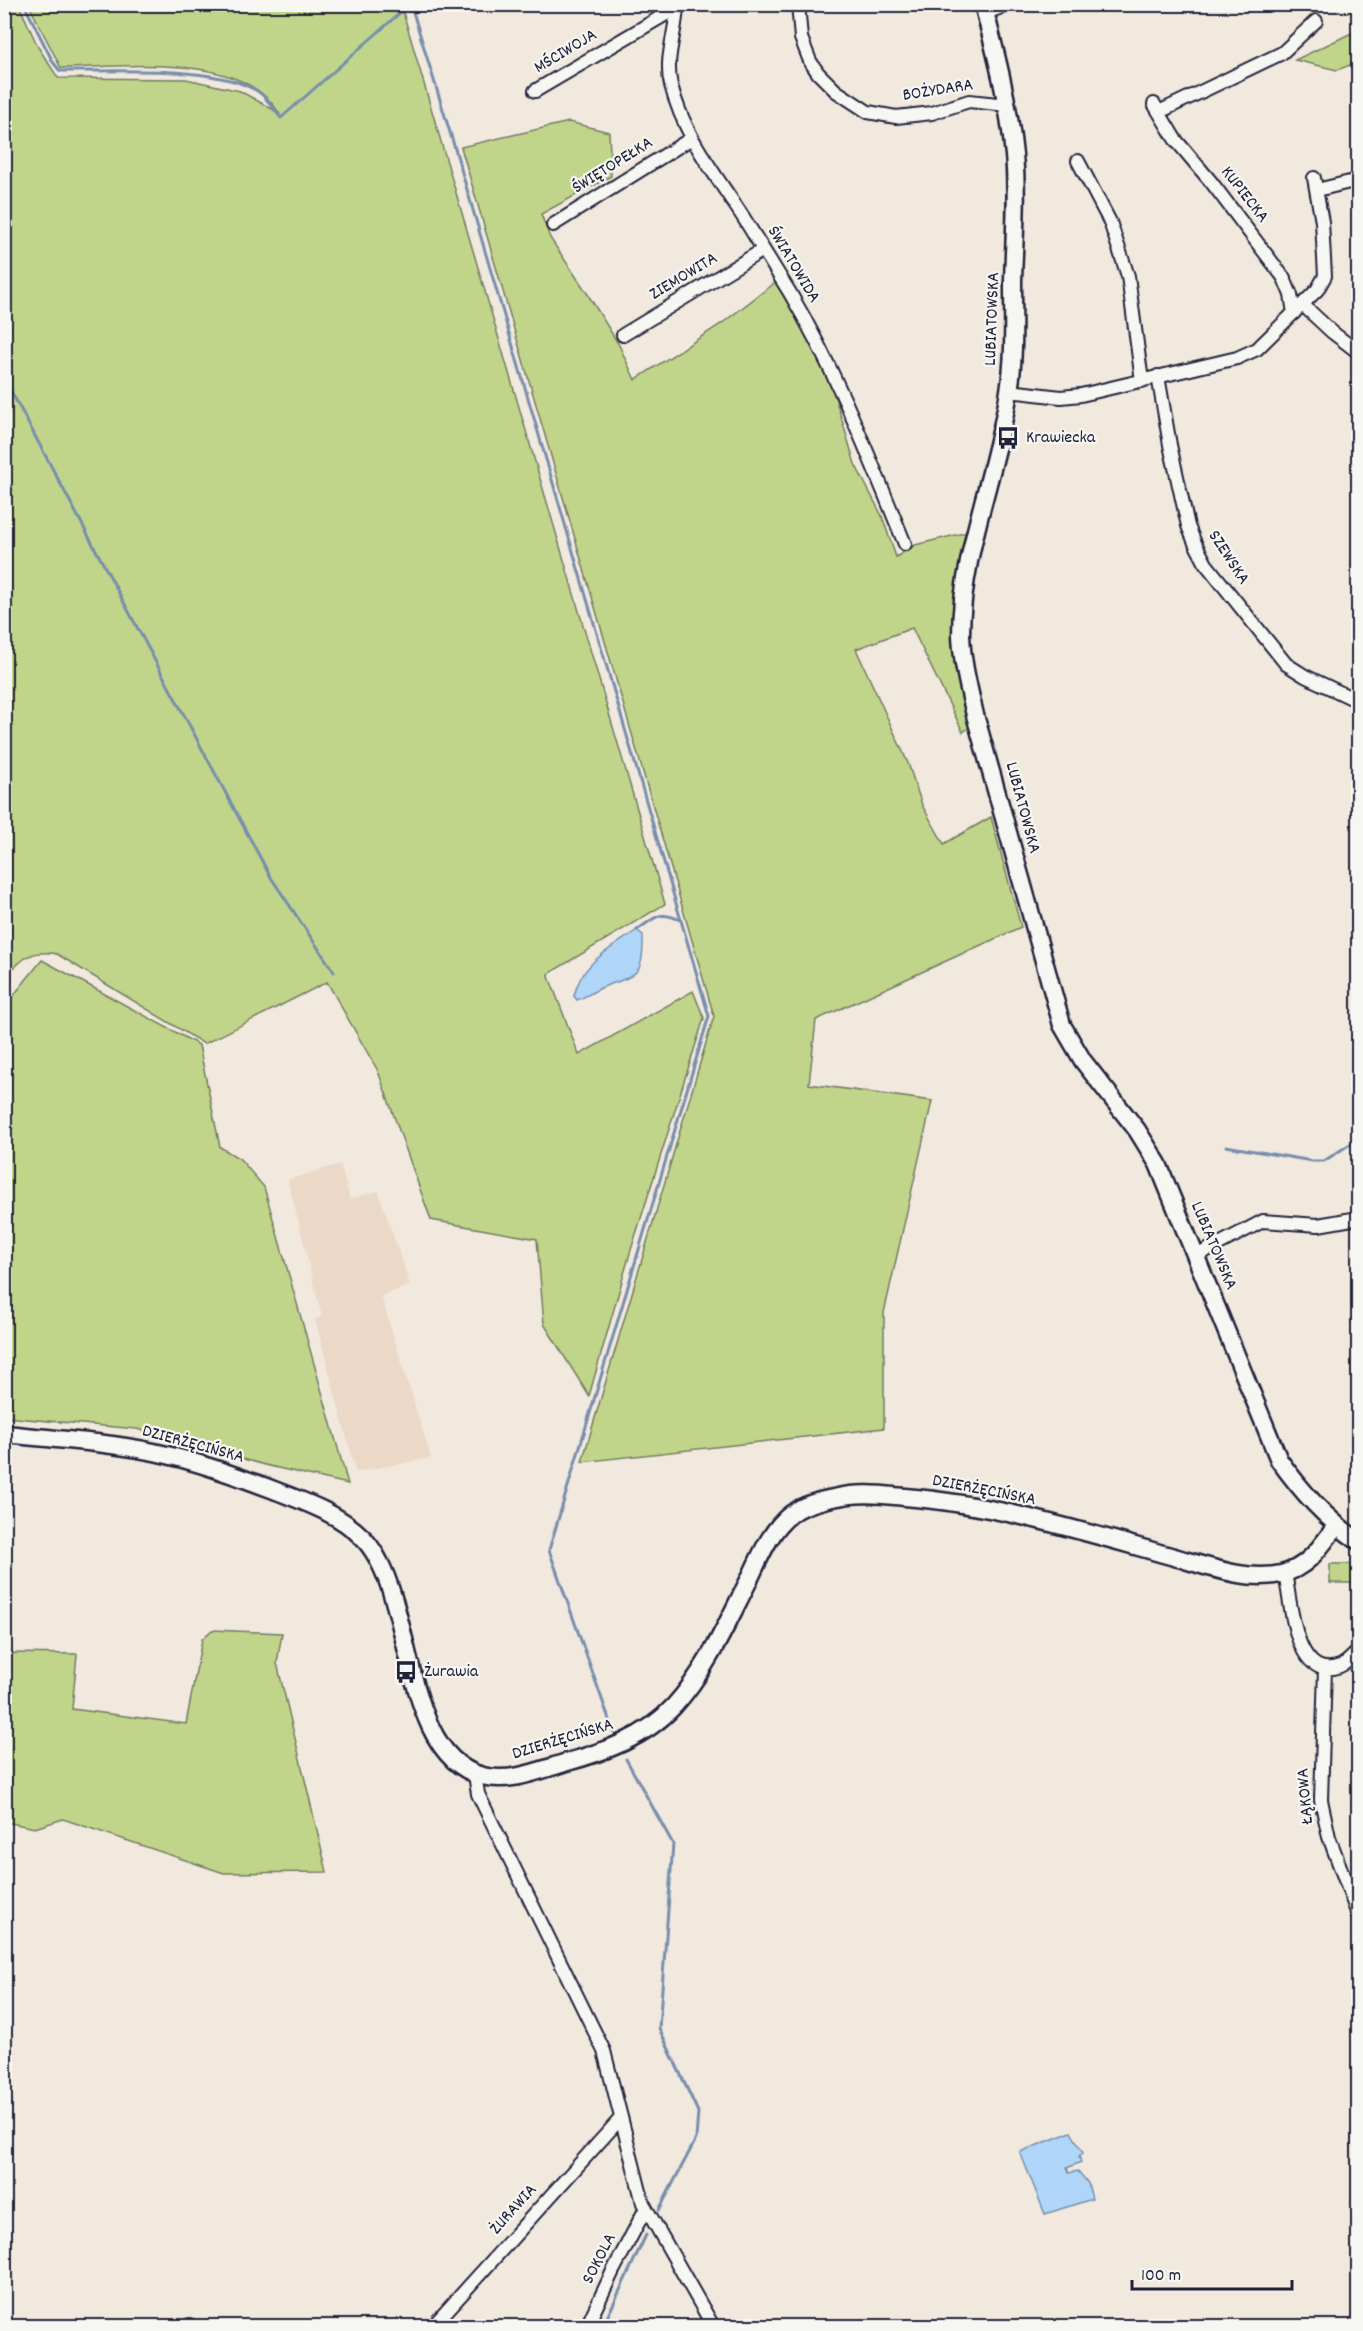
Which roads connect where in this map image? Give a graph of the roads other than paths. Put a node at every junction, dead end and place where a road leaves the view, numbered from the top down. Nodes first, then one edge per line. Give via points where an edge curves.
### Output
1 (798, 4) edge
2 (1010, 4) edge
3 (678, 6) edge
4 (984, 9) edge
5 (1316, 21) dead end
6 (535, 91) dead end
7 (1007, 105) junction
8 (692, 138) junction
9 (1078, 161) dead end
10 (1359, 180) edge
11 (553, 225) dead end
12 (763, 250) junction
13 (1299, 309) junction
14 (623, 335) dead end
15 (1359, 352) edge
16 (1158, 376) junction
17 (1142, 381) junction
18 (1009, 392) junction
19 (904, 544) dead end
20 (1359, 701) edge
21 (1359, 1218) edge
22 (1196, 1256) junction
23 (4, 1434) edge
24 (1336, 1526) junction
25 (1359, 1540) edge
26 (1285, 1573) junction
27 (1359, 1651) edge
28 (1325, 1669) junction
29 (475, 1774) junction
30 (1359, 1915) edge
31 (621, 2118) junction
32 (646, 2208) junction
33 (432, 2326) edge
34 (587, 2326) edge
35 (713, 2326) edge

1 - 7 street, BOŻYDARA via 801,38 818,74 868,112 896,117 932,113 969,101
2 - 4 street
3 - 6 street, MŚCIWOJA
3 - 8 street, ŚWIATOWIDA via 670,57 671,84
4 - 7 street, LUBIATOWSKA
5 - 13 street, KUPIECKA via 1282,53 1157,108 1175,139 1284,278
7 - 18 street, LUBIATOWSKA via 1016,183
8 - 11 street, ŚWIĘTOPEŁKA
8 - 12 street, ŚWIATOWIDA
9 - 17 street via 1110,222 1128,276
10 - 13 street via 1316,184 1324,276
12 - 14 street, ZIEMOWITA
12 - 19 street, ŚWIATOWIDA via 834,374
13 - 15 street
13 - 16 street via 1249,354
16 - 17 street
16 - 20 street, SZEWSKA via 1188,526 1206,564 1286,664
17 - 18 street via 1060,397
18 - 22 street, LUBIATOWSKA via 965,586 962,644 967,681 1062,1025 1083,1061 1137,1130 1158,1164
21 - 22 street via 1318,1225 1263,1221
22 - 24 street, LUBIATOWSKA via 1279,1460 1303,1493
23 - 29 street, DZIERŻĘCIŃSKA via 126,1447 212,1467 316,1506 350,1527 378,1559 388,1582 418,1693 438,1742 449,1756
24 - 25 street, LUBIATOWSKA
24 - 26 street, DZIERŻĘCIŃSKA via 1303,1566
26 - 28 street via 1299,1644 1311,1662
26 - 29 street, DZIERŻĘCIŃSKA via 1246,1575 945,1500 865,1494 824,1500 791,1514 774,1533 706,1665 673,1708 646,1730 620,1745 523,1775 489,1778
27 - 28 street via 1342,1666
28 - 30 street, ŁĄKOWA via 1321,1800 1329,1837
29 - 31 street via 478,1794 604,2051
31 - 32 street
31 - 33 street, ŻURAWIA
32 - 34 street, SOKOLA
32 - 35 street

